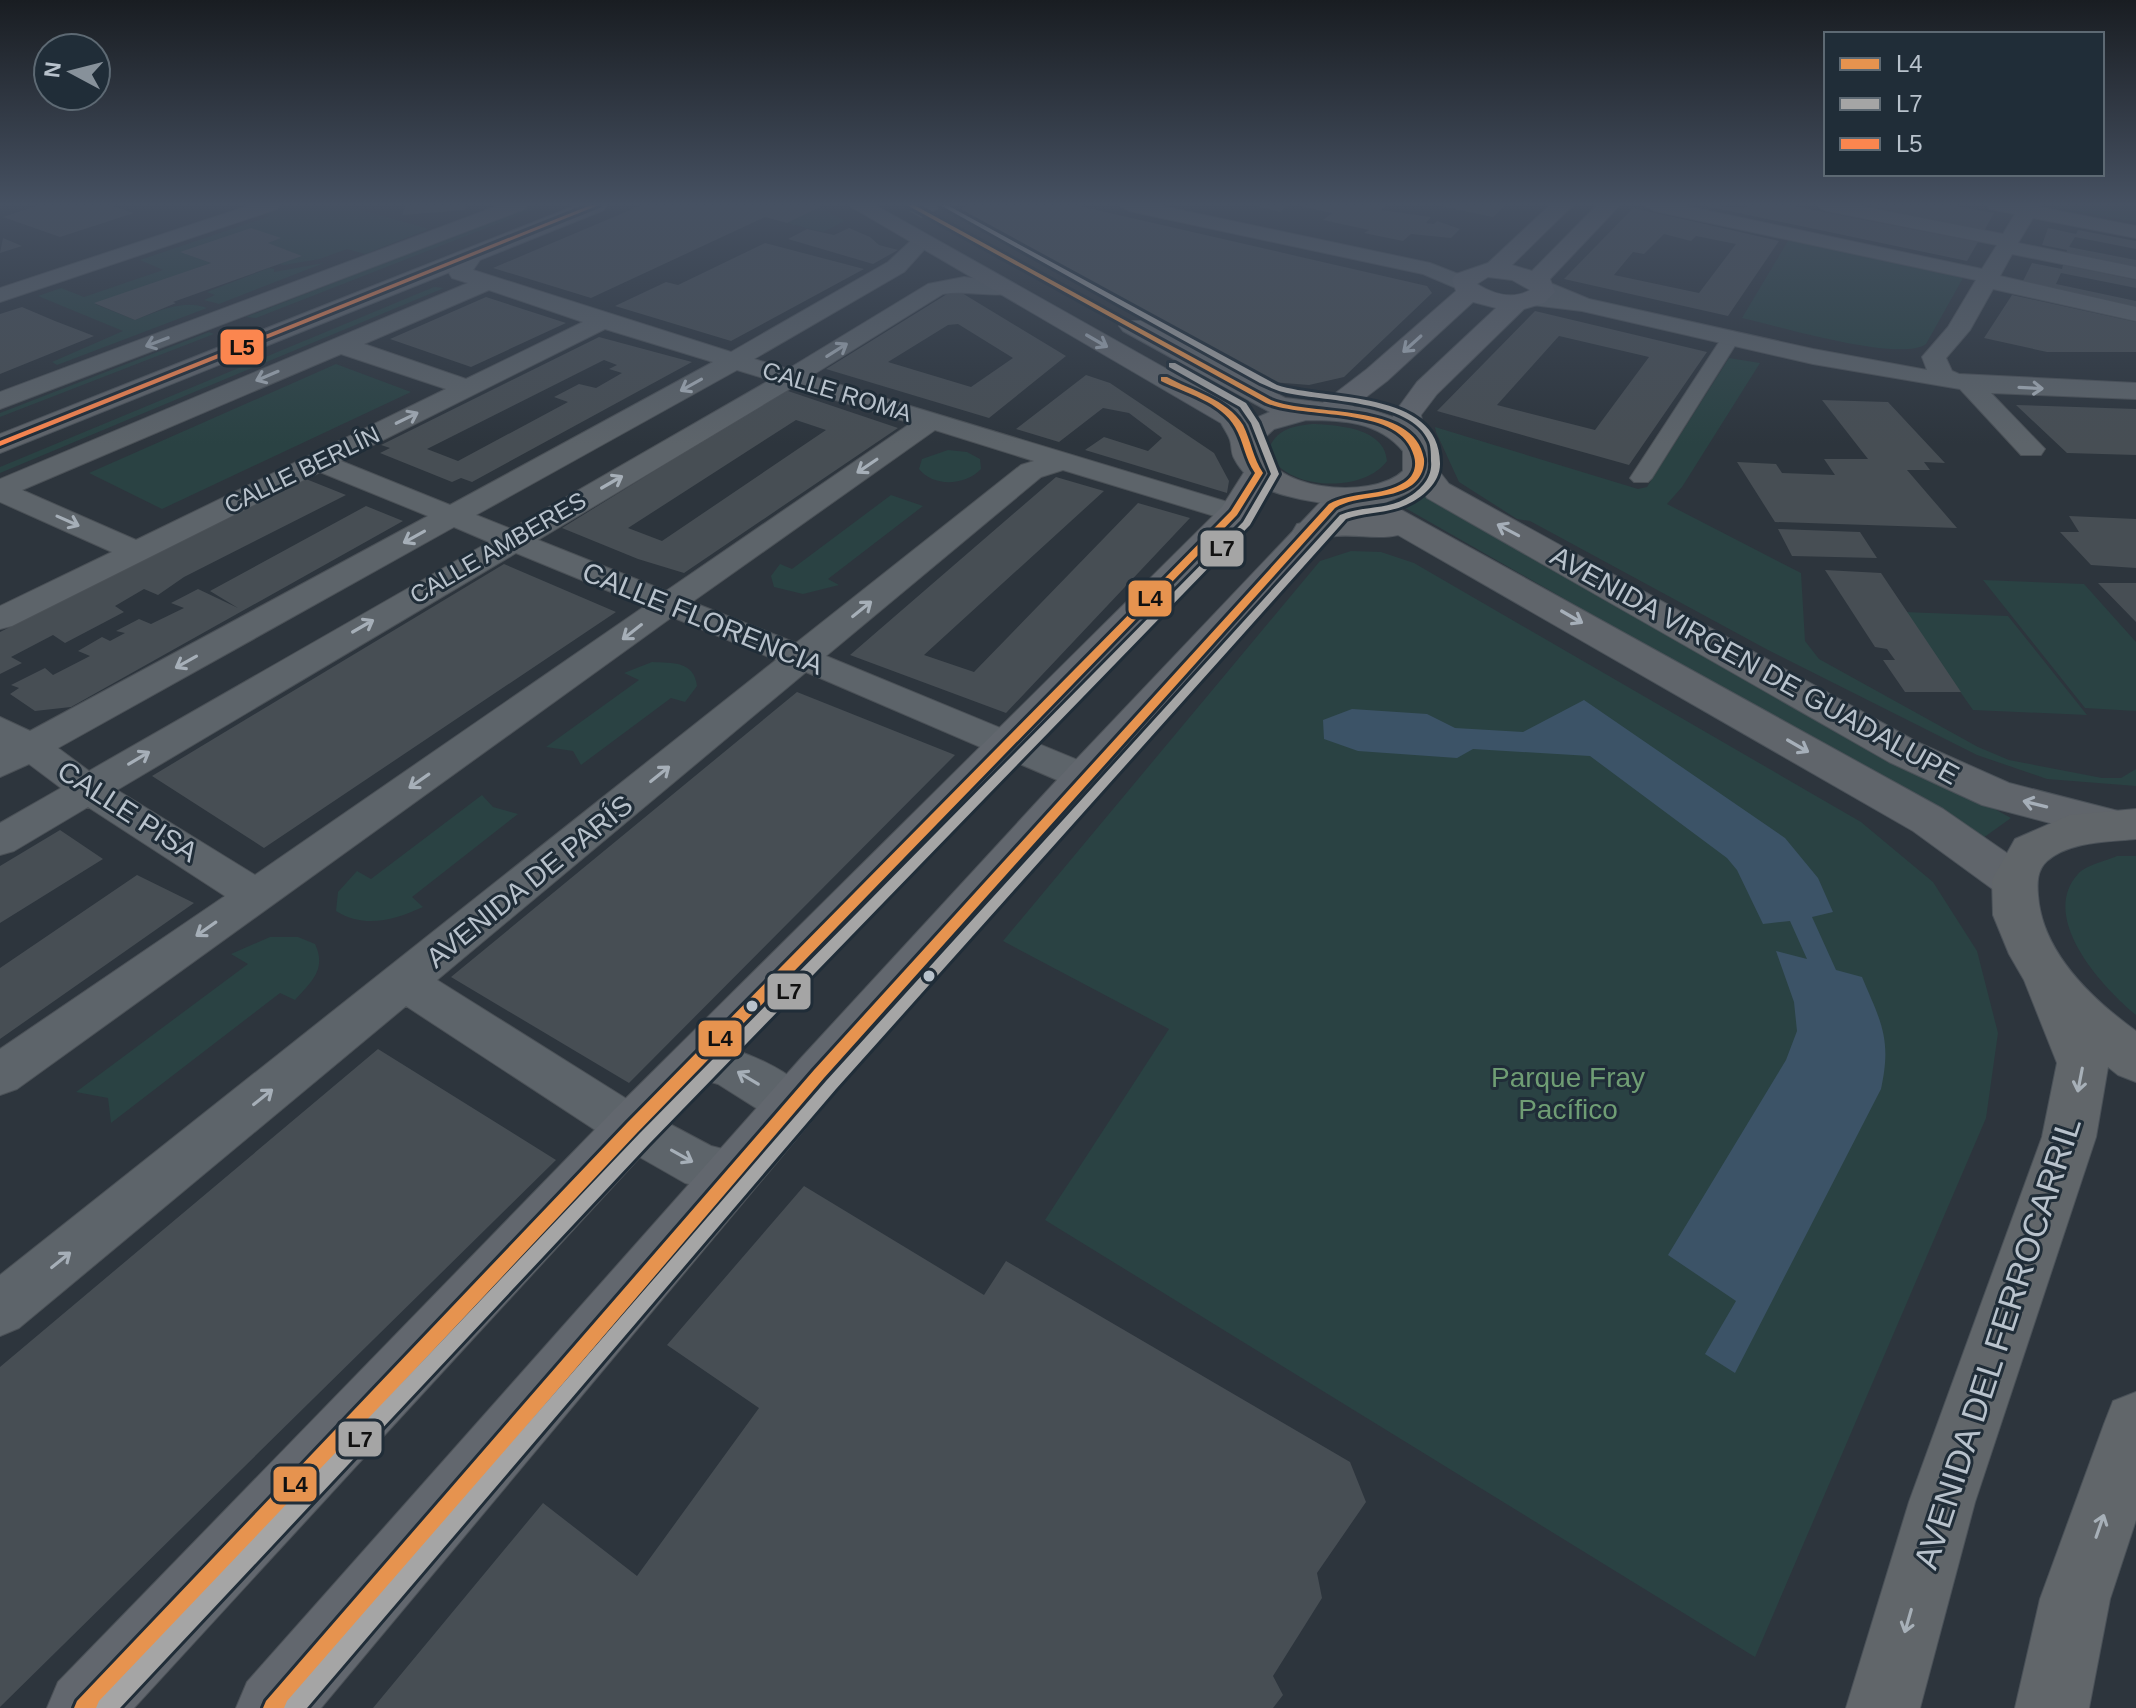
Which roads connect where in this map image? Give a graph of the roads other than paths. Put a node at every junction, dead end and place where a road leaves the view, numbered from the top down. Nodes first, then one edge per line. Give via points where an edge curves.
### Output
1 (31, 285) edge
2 (308, 285) edge
3 (362, 285) edge
4 (401, 285) edge
5 (483, 285) edge
6 (492, 285) edge
7 (865, 285) edge
8 (960, 285) edge
9 (971, 285) edge
10 (999, 285) edge
11 (1059, 285) edge
12 (1470, 285) edge
13 (1480, 285) edge
14 (1538, 285) edge
15 (1987, 285) edge
16 (2013, 285) edge
17 (1005, 288) junction
18 (1532, 292) junction
19 (0, 295) edge
20 (2136, 314) edge
21 (603, 321) junction
22 (267, 322) junction
23 (199, 326) junction
24 (1732, 336) junction
25 (338, 346) junction
26 (734, 361) junction
27 (1959, 367) junction
28 (2136, 367) edge
29 (792, 377) junction
30 (1235, 384) junction
31 (1361, 386) junction
32 (468, 388) junction
33 (2136, 391) edge
34 (0, 401) edge
35 (1317, 411) junction
36 (931, 421) junction
37 (0, 428) edge
38 (0, 444) edge
39 (2031, 449) dead end
40 (1415, 453) junction
41 (1062, 461) junction
42 (320, 462) junction
43 (1246, 476) junction
44 (1641, 478) dead end
45 (0, 490) edge
46 (1336, 509) junction
47 (453, 516) junction
48 (511, 541) junction
49 (1450, 548) junction
50 (136, 551) junction
51 (667, 604) junction
52 (0, 619) edge
53 (803, 659) junction
54 (1009, 745) junction
55 (10, 747) edge
56 (1084, 777) junction
57 (87, 790) junction
58 (2123, 824) edge
59 (0, 841) edge
60 (2014, 881) junction
61 (255, 895) junction
62 (2048, 981) junction
63 (404, 982) junction
64 (700, 1060) junction
65 (2136, 1060) edge
66 (0, 1075) edge
67 (792, 1105) junction
68 (632, 1128) junction
69 (736, 1173) junction
70 (0, 1309) edge
71 (2136, 1424) edge
72 (84, 1708) edge
73 (273, 1708) edge
74 (1883, 1708) edge
75 (2052, 1708) edge

1 - 19 street
2 - 23 street
3 - 22 main road
4 - 38 main road
5 - 25 street
6 - 21 street, CALLE ROMA
7 - 26 street, CALLE AMBERES
29 -> 8 street, CALLE AMBERES via 936,289
9 -> 17 street, CALLE AMBERES
10 - 17 main road
11 - 30 main road
12 -> 31 main road
13 - 18 main road via 1491,299
14 - 18 main road
15 - 27 street
16 - 20 street
17 -> 43 main road via 1233,418
18 - 24 street
18 - 40 main road via 1427,388 1407,415
21 - 26 street, CALLE ROMA
21 - 32 street, CALLE BERLÍN
22 - 23 street
22 - 37 main road
23 -> 34 street
24 - 27 street via 1854,364
24 - 44 street
25 - 32 street
25 -> 45 street
26 - 29 street, CALLE ROMA
26 -> 47 street, CALLE AMBERES
27 - 28 street
27 -> 33 street
27 - 39 street
29 - 36 street, CALLE ROMA
48 -> 29 street, CALLE AMBERES
30 - 31 main road via 1296,391
30 - 35 main road via 1276,405
31 - 35 main road
42 -> 32 street, CALLE BERLÍN
35 - 40 main road, AVENIDA VIRGEN DE GUADALUPE via 1376,420
35 - 43 main road via 1265,422 1253,431
36 - 41 street, CALLE ROMA
36 -> 51 street
40 - 46 main road via 1413,479
58 -> 40 main road, AVENIDA VIRGEN DE GUADALUPE via 1997,795 1903,752 1438,491
41 - 43 street, CALLE ROMA
53 -> 41 street, AVENIDA DE PARÍS via 1031,471
42 - 47 street, CALLE FLORENCIA
42 - 50 street, CALLE BERLÍN
43 - 46 main road via 1304,493
43 - 54 main road
45 -> 50 street
46 - 49 main road, AVENIDA VIRGEN DE GUADALUPE
46 - 49 main road via 1338,526 1380,527
46 - 56 main road
47 - 48 street, CALLE FLORENCIA
47 -> 55 street, CALLE AMBERES
48 - 51 street, CALLE FLORENCIA
57 -> 48 street, CALLE AMBERES
49 -> 60 main road, AVENIDA VIRGEN DE GUADALUPE via 1928,820
50 - 52 street, CALLE BERLÍN
51 - 53 street, CALLE FLORENCIA
51 -> 61 street
53 - 54 street, CALLE FLORENCIA
63 -> 53 street, AVENIDA DE PARÍS
54 - 56 street, CALLE FLORENCIA
54 - 64 main road
55 - 57 street, CALLE PISA via 59,766
56 - 67 main road
57 - 59 street, CALLE AMBERES
57 - 61 street, CALLE PISA
58 - 60 highway via 2068,830 2042,842 2028,854
60 - 62 highway via 2020,933
61 -> 66 street
62 - 65 highway via 2081,1017
62 -> 74 highway, AVENIDA DEL FERROCARRIL via 2083,1063 2069,1137 1942,1502
63 - 68 street
70 -> 63 street, AVENIDA DE PARÍS
67 -> 64 street via 729,1066
64 - 68 main road
67 - 69 main road
68 -> 69 street via 703,1167
68 - 72 main road
69 - 73 main road
75 -> 71 highway via 2075,1599

